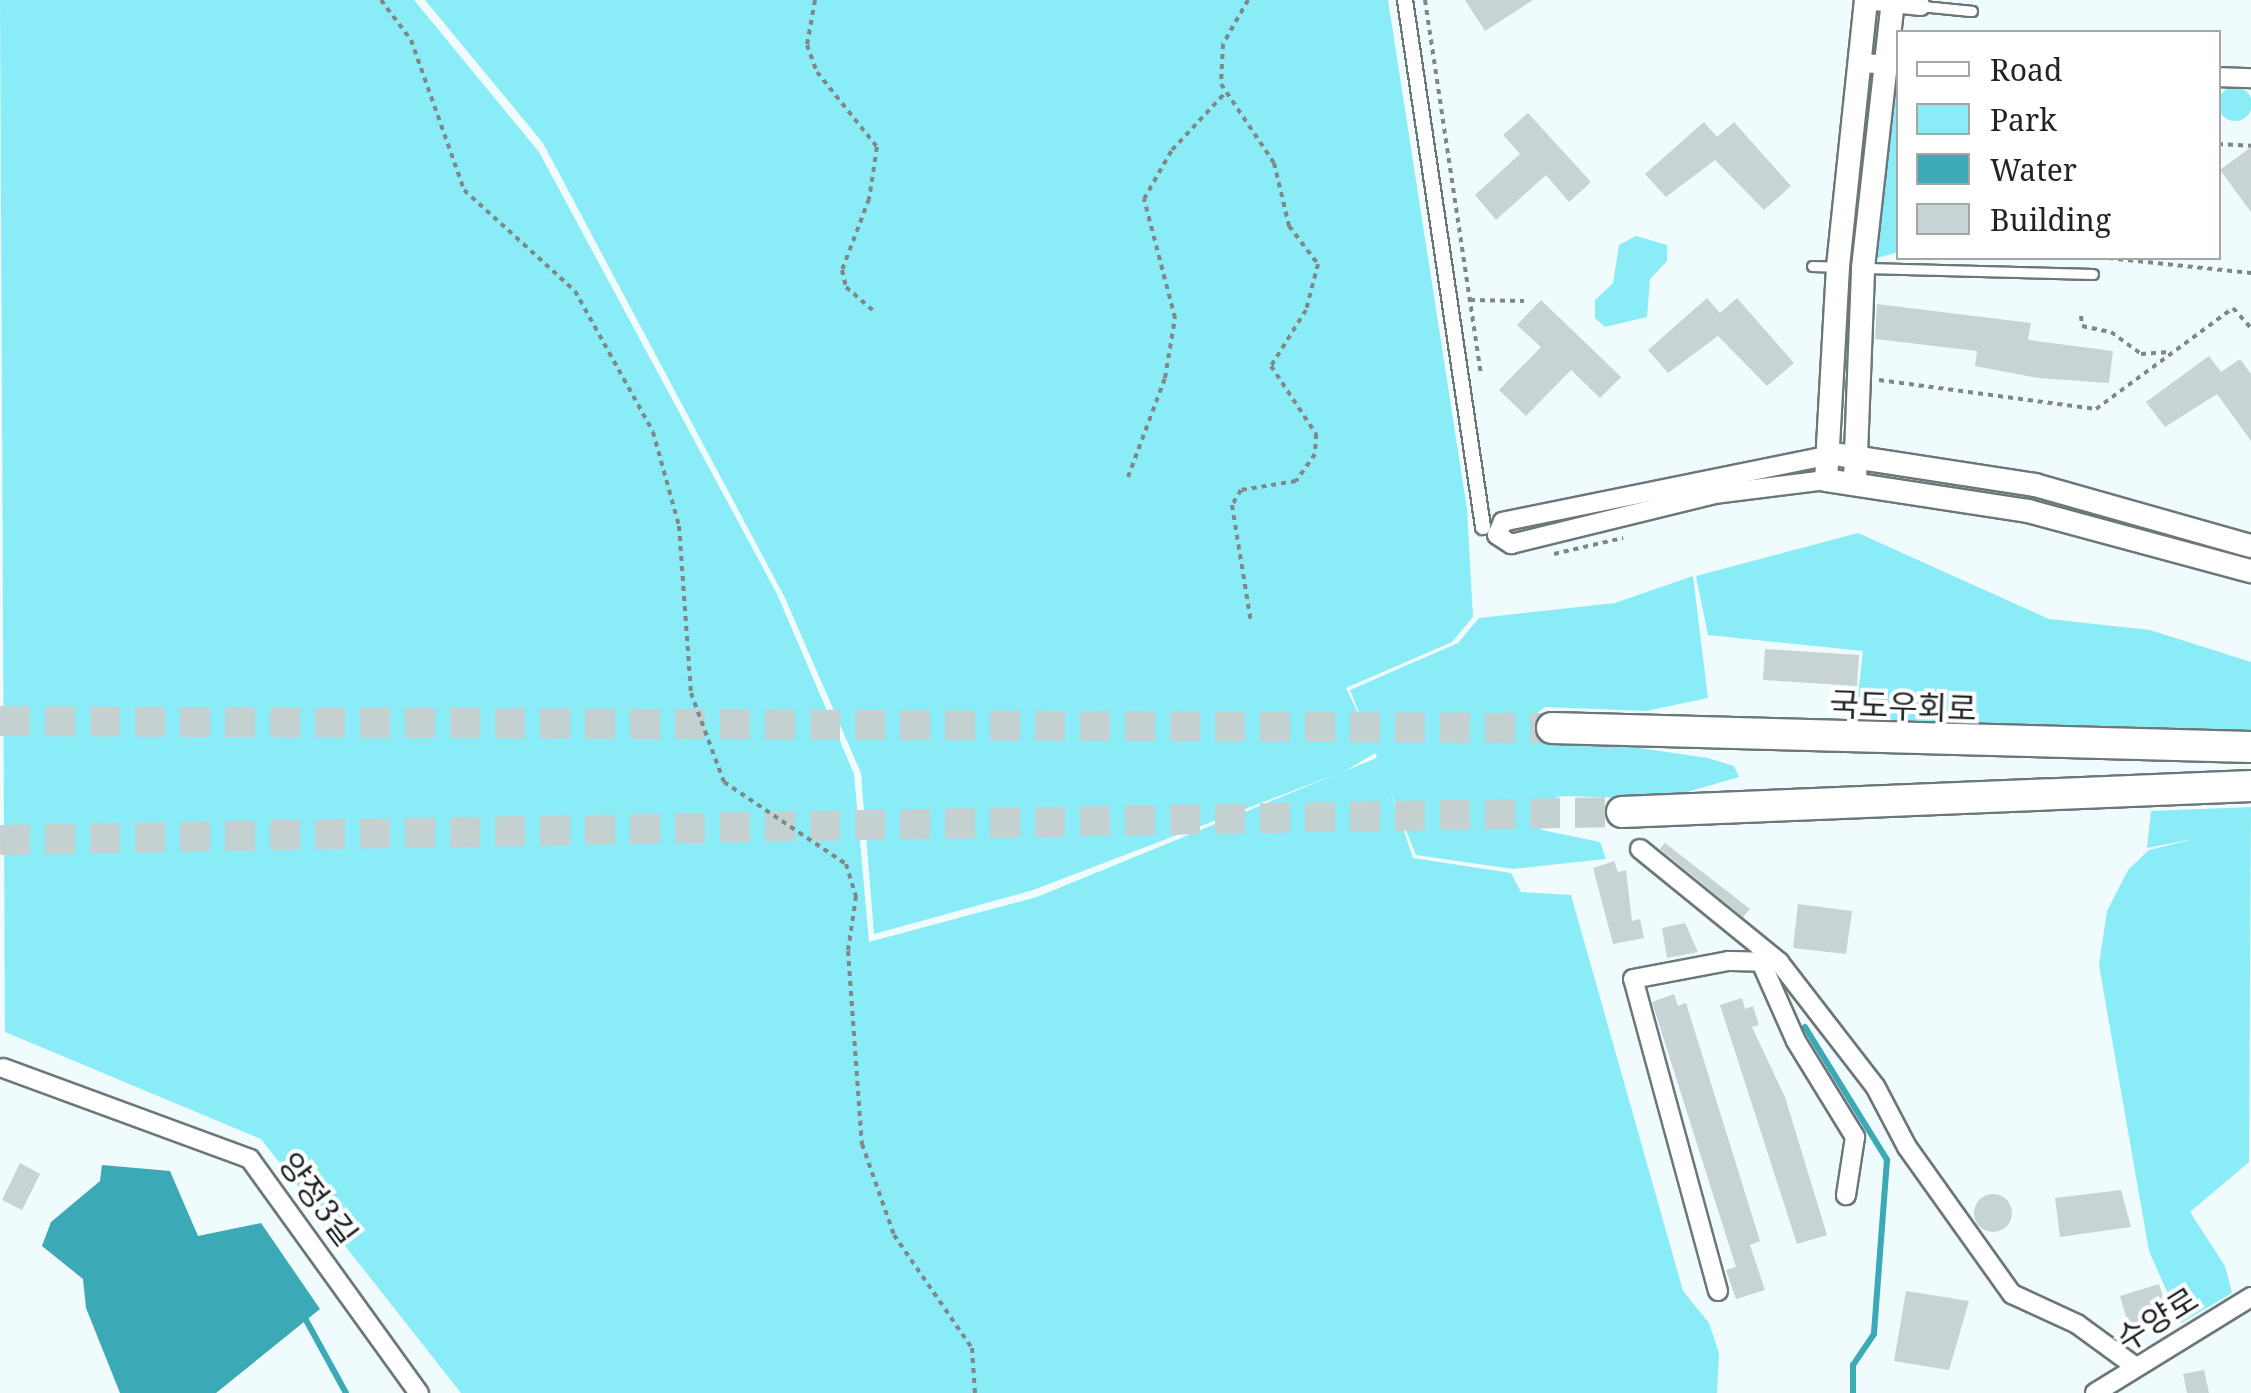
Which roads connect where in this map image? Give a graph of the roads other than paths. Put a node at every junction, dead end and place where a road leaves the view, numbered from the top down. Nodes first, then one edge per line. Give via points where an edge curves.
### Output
1 (1405, 0) edge
2 (1866, 0) edge
3 (1892, 2) edge
4 (1921, 6) dead end
5 (1858, 64) junction
6 (1891, 64) edge
7 (2221, 77) edge
8 (2251, 78) edge
9 (1812, 266) dead end
10 (1838, 267) junction
11 (1863, 268) junction
12 (2094, 274) dead end
13 (1854, 405) junction
14 (1855, 454) junction
15 (1908, 460) junction
16 (1826, 468) junction
17 (1855, 480) junction
18 (1482, 527) dead end
19 (2251, 546) edge
20 (2251, 571) edge
21 (1552, 728) tunnel mouth
22 (2251, 747) edge
23 (2251, 786) edge
24 (1622, 812) tunnel mouth
25 (1640, 850) dead end
26 (1770, 962) junction
27 (3, 1068) dead end
28 (1846, 1195) dead end
29 (1718, 1291) dead end
30 (2251, 1297) edge
31 (2136, 1367) junction
32 (418, 1393) edge
33 (2095, 1393) edge

1 - 18 street
2 - 3 street
2 - 5 street
3 - 4 street
3 - 6 street
5 - 6 street
5 - 10 street
6 - 11 street
7 - 8 street
9 - 10 lane
10 - 11 lane
10 - 16 street
11 - 12 lane
11 - 13 street
13 - 14 street
13 - 15 street via 1878,444
14 - 15 street
14 - 16 street
14 - 17 street
15 - 19 street via 2035,485
16 - 16 street via 1503,522 1497,535 1511,544
16 - 17 street
17 - 20 street via 2028,511
21 - 22 highway, 국도우회로
23 - 24 highway
25 - 26 street
26 - 28 street via 1796,1041 1855,1137
26 - 29 street via 1633,979
26 - 31 street via 1875,1086 1907,1147 2012,1294 2076,1324
27 - 32 street, 양정3길 via 250,1159
30 - 31 street, 수양로
31 - 33 street, 수양로

